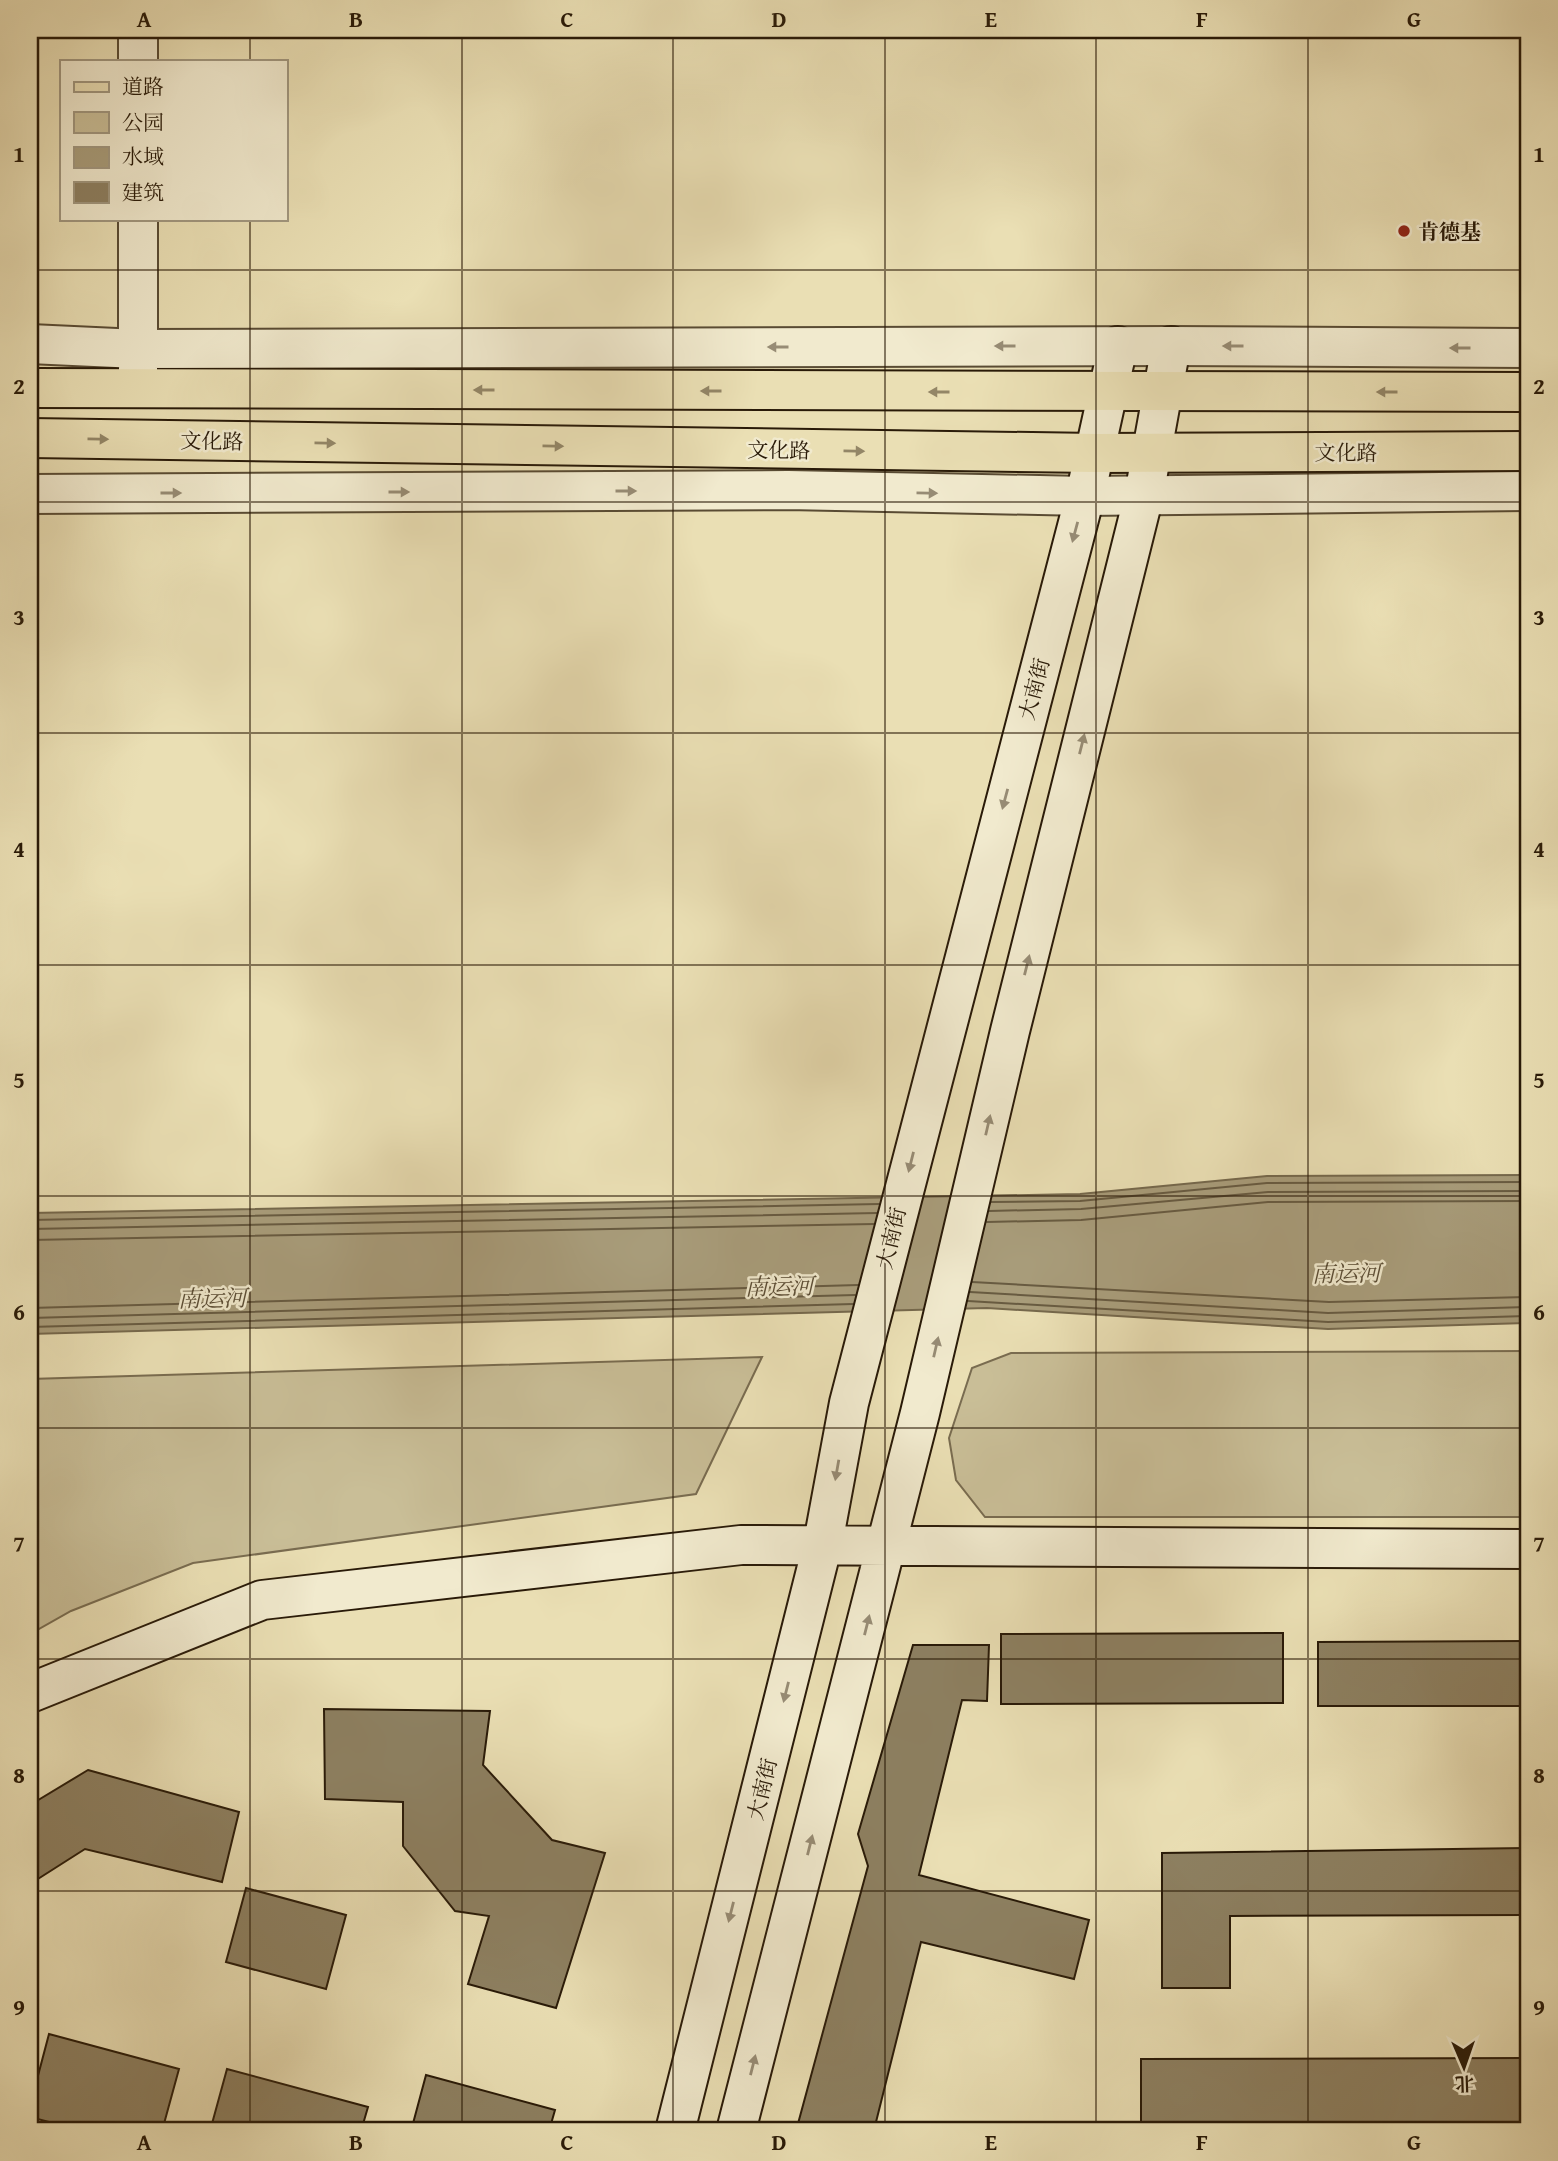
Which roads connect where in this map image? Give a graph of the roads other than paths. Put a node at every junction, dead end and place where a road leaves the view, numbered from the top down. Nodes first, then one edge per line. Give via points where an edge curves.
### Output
1 (138, 30) edge
2 (138, 60) edge
3 (138, 220) edge
4 (30, 344) edge
5 (1118, 346) junction
6 (1171, 346) junction
7 (1528, 348) edge
8 (138, 349) junction
9 (30, 388) edge
10 (138, 389) junction
11 (1109, 392) junction
12 (1164, 392) junction
13 (1528, 392) edge
14 (30, 438) edge
15 (784, 450) junction
16 (1528, 452) edge
17 (1096, 453) junction
18 (1153, 453) junction
19 (788, 490) junction
20 (1528, 491) edge
21 (30, 494) edge
22 (1144, 495) junction
23 (1085, 496) junction
24 (823, 1543) junction
25 (887, 1546) junction
26 (1528, 1549) edge
27 (30, 1693) edge
28 (675, 2131) edge
29 (736, 2131) edge

1 - 2 street
3 - 8 street
4 - 8 street
5 - 6 street
5 -> 8 street
5 - 11 street, 大南街
7 -> 6 street
6 - 12 street
8 - 10 street
9 - 10 main road
11 -> 10 main road
11 - 12 main road
11 - 17 street, 大南街
13 -> 12 main road
12 - 18 street
14 -> 15 main road, 文化路
15 -> 17 main road, 文化路
15 - 19 street
16 - 18 main road, 文化路
17 - 18 main road, 文化路
17 - 23 street, 大南街
18 - 22 street
21 -> 19 street
19 -> 23 street
20 - 22 street
22 - 23 street
25 -> 22 street
23 -> 24 street, 大南街 via 849,1403
24 - 25 street
24 - 27 street via 741,1545 262,1600
24 -> 28 street, 大南街
25 - 26 street
29 -> 25 street

